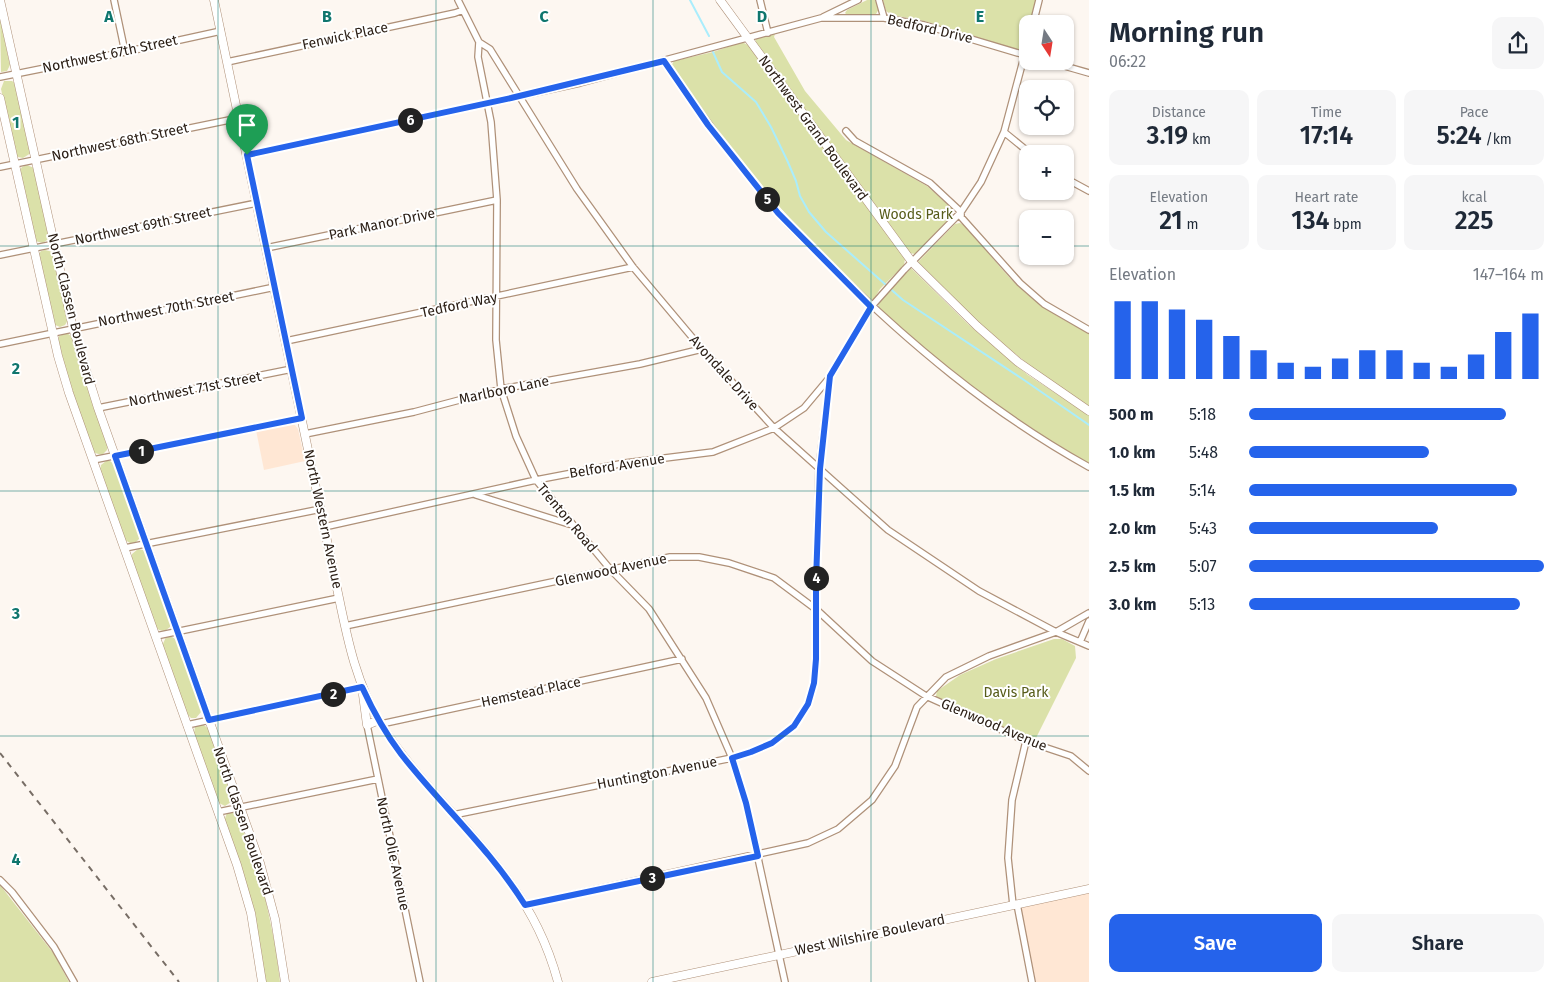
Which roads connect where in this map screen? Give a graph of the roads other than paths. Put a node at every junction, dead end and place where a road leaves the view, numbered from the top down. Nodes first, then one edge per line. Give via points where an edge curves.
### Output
1 (0, 0) edge
2 (114, 0) edge
3 (214, 0) edge
4 (458, 0) edge
5 (720, 0) edge
6 (760, 0) edge
7 (858, 0) edge
8 (879, 0) edge
9 (1039, 0) edge
10 (463, 10) junction
11 (1035, 15) edge
12 (821, 18) junction
13 (884, 18) junction
14 (221, 31) junction
15 (768, 33) junction
16 (747, 38) junction
17 (479, 42) junction
18 (125, 52) junction
19 (1019, 53) edge
20 (664, 61) junction
21 (227, 62) junction
22 (1074, 69) edge
23 (1022, 70) edge
24 (1089, 73) edge
25 (17, 74) junction
26 (0, 77) edge
27 (520, 96) junction
28 (0, 98) edge
29 (488, 104) junction
30 (239, 118) junction
31 (846, 131) dead end
32 (1004, 132) junction
33 (1019, 145) edge
34 (247, 155) junction
35 (36, 160) junction
36 (15, 164) junction
37 (0, 168) edge
38 (1074, 182) edge
39 (1089, 190) edge
40 (497, 200) junction
41 (257, 202) junction
42 (961, 212) junction
43 (54, 244) junction
44 (33, 248) junction
45 (266, 248) junction
46 (0, 255) edge
47 (912, 262) junction
48 (633, 267) junction
49 (274, 287) junction
50 (496, 297) junction
51 (871, 307) junction
52 (73, 328) junction
53 (1089, 330) edge
54 (51, 332) junction
55 (286, 341) junction
56 (0, 344) edge
57 (702, 349) junction
58 (292, 369) junction
59 (830, 376) junction
60 (501, 389) junction
61 (98, 408) junction
62 (1089, 411) edge
63 (302, 418) junction
64 (774, 428) junction
65 (305, 434) junction
66 (115, 456) junction
67 (93, 460) junction
68 (1089, 467) edge
69 (820, 469) junction
70 (536, 480) junction
71 (474, 494) junction
72 (321, 509) junction
73 (324, 526) junction
74 (574, 526) junction
75 (146, 543) junction
76 (124, 548) junction
77 (610, 569) junction
78 (339, 598) junction
79 (817, 610) junction
80 (1089, 613) edge
81 (1089, 621) edge
82 (345, 626) junction
83 (177, 631) junction
84 (1056, 632) junction
85 (156, 636) junction
86 (1080, 642) junction
87 (1089, 646) edge
88 (682, 659) junction
89 (362, 687) junction
90 (926, 696) junction
91 (209, 720) junction
92 (380, 722) junction
93 (187, 725) junction
94 (367, 725) junction
95 (1026, 741) junction
96 (732, 758) junction
97 (1089, 771) edge
98 (378, 779) junction
99 (240, 807) junction
100 (218, 812) junction
101 (454, 815) junction
102 (758, 856) junction
103 (0, 880) edge
104 (1089, 889) edge
105 (525, 905) junction
106 (1015, 905) junction
107 (780, 955) junction
108 (74, 982) edge
109 (262, 982) edge
110 (285, 982) edge
111 (420, 982) edge
112 (558, 982) edge
113 (652, 982) edge
114 (785, 982) edge
115 (1032, 982) edge

1 - 25 street, North Classen Boulevard
2 - 18 street
3 - 14 street, North Western Avenue
4 - 10 street, Avondale Drive
5 - 16 street, Northwest Grand Boulevard
6 - 15 street, Northwest Grand Boulevard
7 - 12 street
8 - 13 street
9 - 11 street
10 - 17 street, Avondale Drive
10 - 21 street, Fenwick Place
12 - 13 street, Bedford Drive
12 - 15 street, Bedford Drive
13 - 19 street, Bedford Drive via 924,24
14 - 18 street, Northwest 67th Street
14 - 21 street, North Western Avenue
15 - 16 street, Bedford Drive
16 - 20 street, Bedford Drive
16 - 47 street, Northwest Grand Boulevard
17 - 27 street, Avondale Drive via 490,49
17 - 29 street, Trenton Road via 478,57
18 - 25 street, Northwest 67th Street
20 - 27 street, Bedford Drive
20 - 51 street via 708,125 778,213
21 - 30 street, North Western Avenue
22 - 24 street
23 - 32 street, Huntington Avenue
25 - 26 street, Northwest 67th Street
25 - 35 street, North Classen Boulevard
27 - 29 street, Bedford Drive
27 - 48 street, Avondale Drive via 578,189
28 - 36 street, North Classen Boulevard
29 - 34 street, Bedford Drive
29 - 40 street, Trenton Road
30 - 34 street, North Western Avenue
30 - 35 street, Northwest 68th Street
31 - 42 street, Northwest Grand Boulevard via 855,141 930,183
32 - 33 street
32 - 42 street, Huntington Avenue via 981,182
34 - 41 street, North Western Avenue
35 - 36 street, Northwest 68th Street
35 - 43 street, North Classen Boulevard
36 - 37 street, Northwest 68th Street
36 - 44 street, North Classen Boulevard
38 - 39 street
40 - 45 street, Park Manor Drive
40 - 50 street, Trenton Road
41 - 43 street, Northwest 69th Street
41 - 45 street, North Western Avenue
42 - 47 street, Huntington Avenue
42 - 53 street, Northwest Grand Boulevard via 1020,283 1044,304
43 - 44 street, Northwest 69th Street
43 - 52 street, North Classen Boulevard
44 - 46 street, Northwest 69th Street
44 - 54 street, North Classen Boulevard
45 - 49 street, North Western Avenue
47 - 51 street, Huntington Avenue
47 - 62 street, Northwest Grand Boulevard via 976,326 1018,362
48 - 50 street, Tedford Way
48 - 57 street, Avondale Drive
49 - 52 street, Northwest 70th Street
49 - 55 street, North Western Avenue
50 - 55 street, Tedford Way
50 - 60 street, Trenton Road
51 - 59 street, Huntington Avenue
51 - 68 street via 947,373 1049,445
52 - 54 street, Northwest 70th Street
52 - 61 street, North Classen Boulevard
54 - 56 street, Northwest 70th Street
54 - 67 street, North Classen Boulevard
55 - 58 street, North Western Avenue
57 - 60 street, Marlboro Lane via 640,364
57 - 64 street, Avondale Drive
58 - 61 street, Northwest 71st Street
58 - 63 street, North Western Avenue
59 - 64 street, Belford Avenue via 804,408
59 - 69 street, Huntington Avenue
60 - 65 street, Marlboro Lane via 414,412
60 - 70 street, Trenton Road via 516,436
61 - 66 street, North Classen Boulevard
63 - 65 street, North Western Avenue
63 - 66 street
64 - 69 street, Avondale Drive
64 - 70 street, Belford Avenue via 713,452 625,463
65 - 72 street, North Western Avenue
66 - 67 street
66 - 75 street, North Classen Boulevard
67 - 76 street, North Classen Boulevard
69 - 79 street, Huntington Avenue
69 - 84 street, Avondale Drive via 888,530 979,591
70 - 71 street, Belford Avenue
70 - 74 street, Trenton Road
71 - 73 street, Belford Avenue
71 - 74 street
72 - 73 street, North Western Avenue
72 - 75 street
73 - 78 street, North Western Avenue
74 - 77 street, Trenton Road
75 - 76 street
75 - 83 street, North Classen Boulevard
76 - 85 street, North Classen Boulevard
77 - 79 street, Glenwood Avenue via 670,557 699,557 774,578
77 - 82 street, Glenwood Avenue
77 - 88 street, Trenton Road via 649,609
78 - 82 street, North Western Avenue
78 - 83 street
79 - 90 street, Glenwood Avenue via 872,661
79 - 96 street, Huntington Avenue via 814,683 808,704 794,726 772,743
80 - 84 street
81 - 86 street
82 - 89 street, North Western Avenue
83 - 85 street
83 - 91 street, North Classen Boulevard
84 - 86 street, Avondale Drive
84 - 90 street via 989,656 946,677
85 - 93 street, North Classen Boulevard
86 - 87 street, Avondale Drive
88 - 92 street, Hemstead Place
88 - 96 street, Trenton Road via 706,698
89 - 91 street
89 - 92 street, North Western Avenue
89 - 94 street
90 - 95 street, Glenwood Avenue
90 - 102 street via 917,707 895,766 872,800 838,829 808,844
91 - 93 street
91 - 99 street, North Classen Boulevard
92 - 94 street
92 - 101 street, North Western Avenue via 402,754
93 - 100 street, North Classen Boulevard
94 - 98 street, North Olie Avenue
95 - 97 street, Glenwood Avenue via 1071,756
95 - 106 street via 1012,800 1008,858
96 - 101 street, Huntington Avenue
96 - 102 street, Trenton Road
98 - 99 street
98 - 111 street, North Olie Avenue
99 - 100 street
99 - 110 street, North Classen Boulevard via 269,895
100 - 109 street, North Classen Boulevard via 247,898
101 - 105 street, North Western Avenue via 500,868
102 - 105 street
102 - 107 street, Trenton Road
103 - 108 street via 54,947
104 - 106 street, West Wilshire Boulevard
105 - 112 street, North Western Avenue via 542,938
106 - 107 street, West Wilshire Boulevard
106 - 115 street
107 - 113 street, West Wilshire Boulevard
107 - 114 street, Trenton Road

